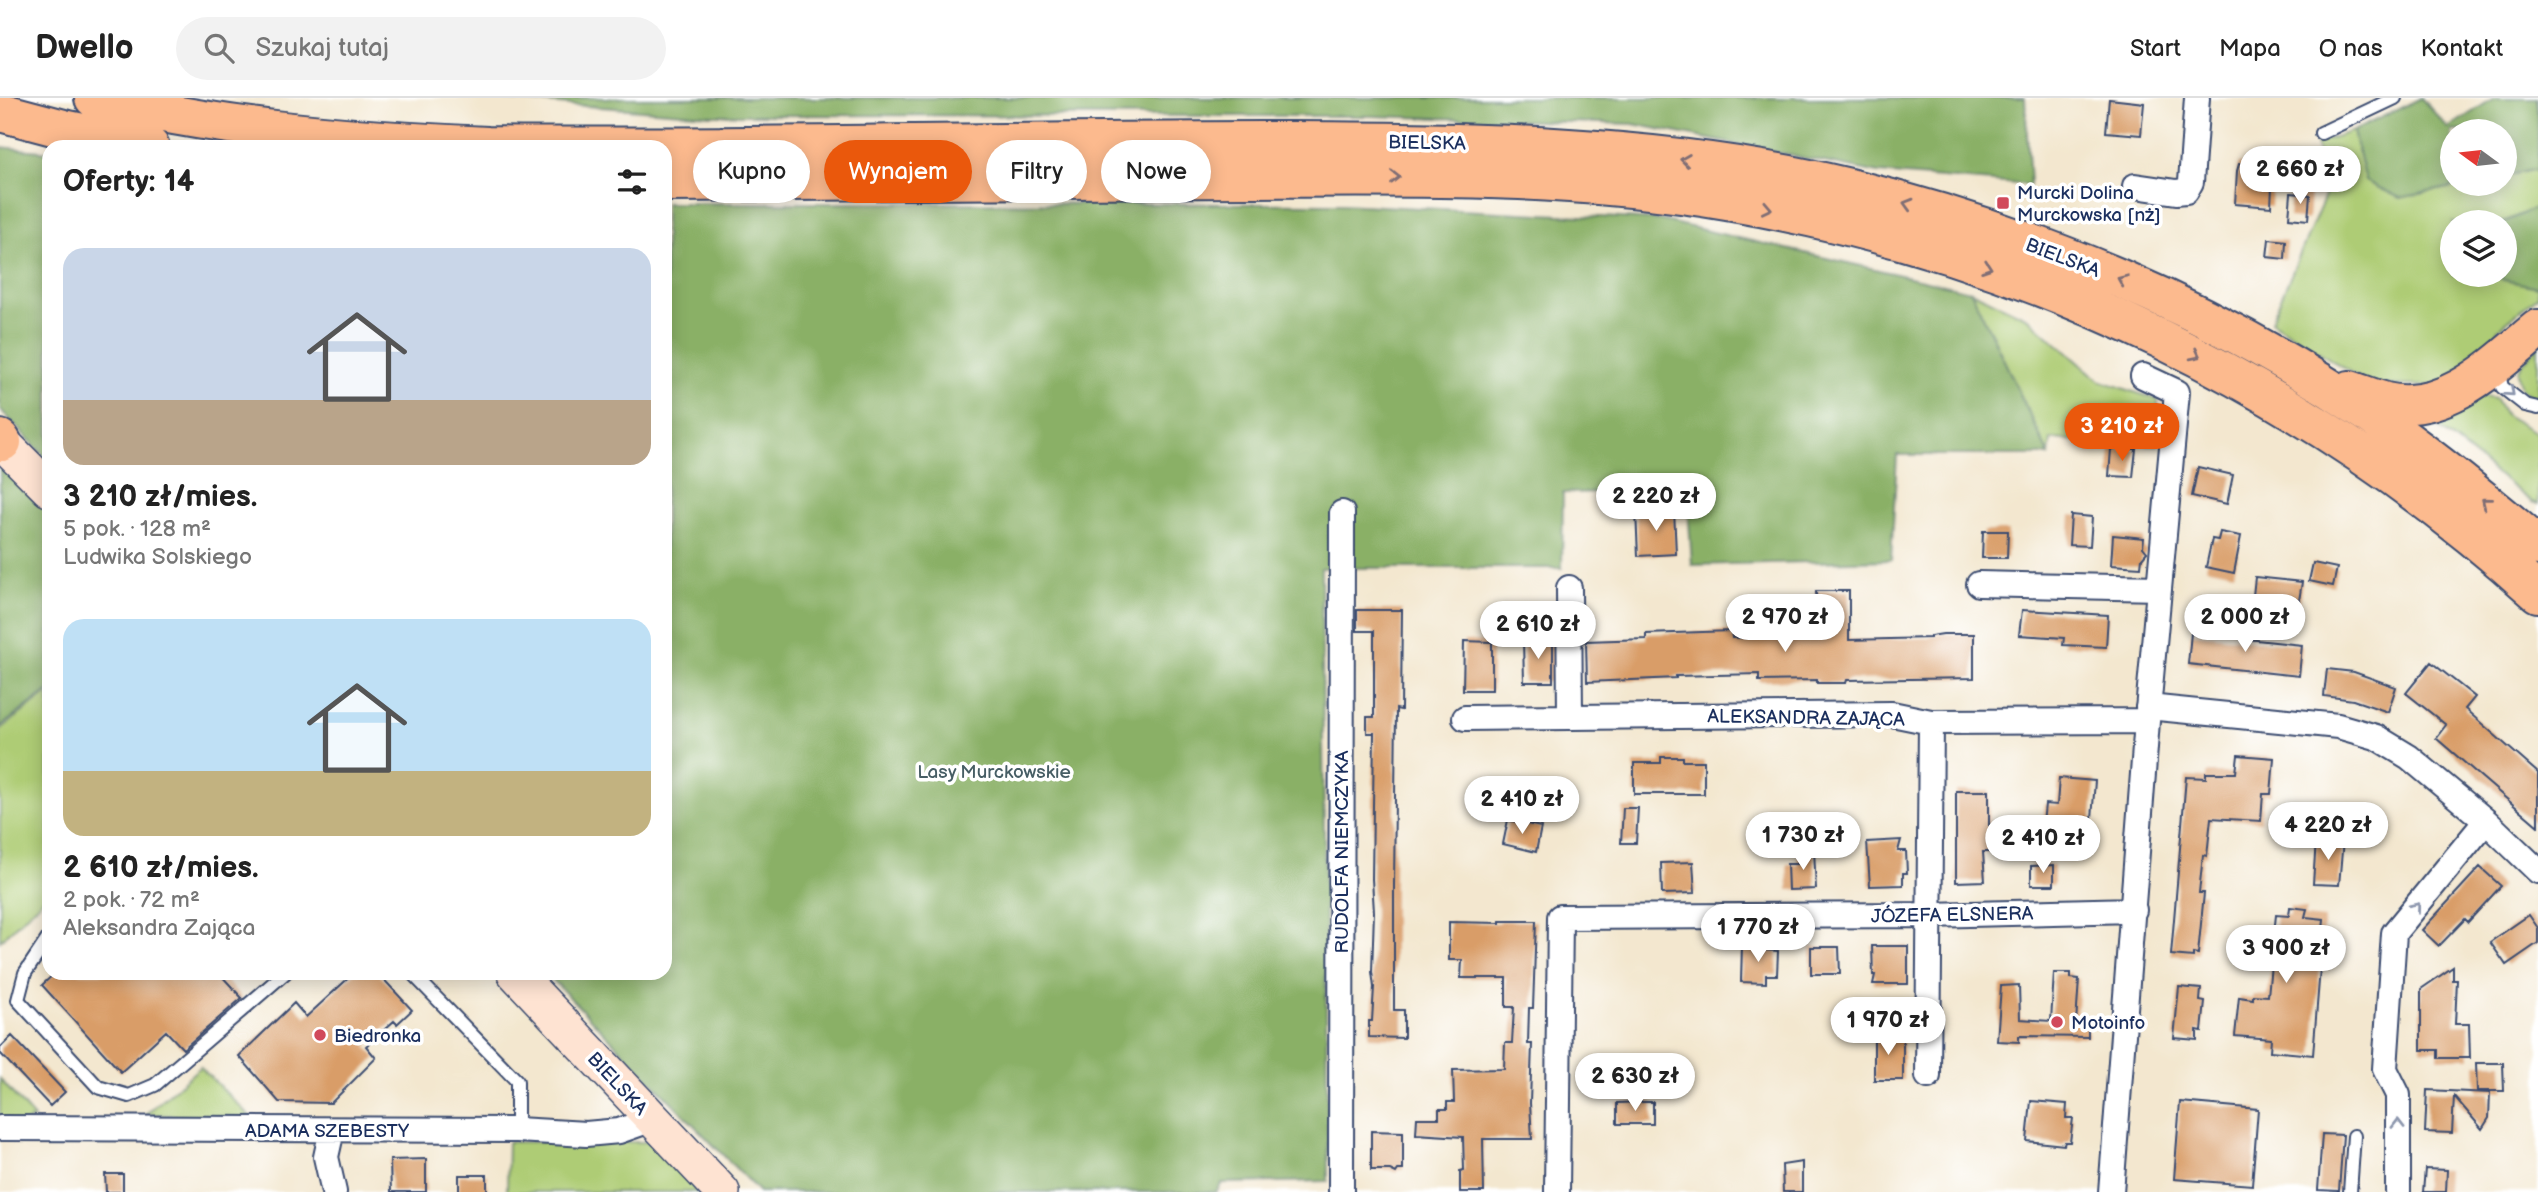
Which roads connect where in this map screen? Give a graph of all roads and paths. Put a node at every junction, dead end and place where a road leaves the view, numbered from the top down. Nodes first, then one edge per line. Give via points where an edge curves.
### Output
1 (94, 98) edge
2 (2197, 98) edge
3 (2395, 98) edge
4 (0, 112) edge
5 (2322, 133) dead end
6 (120, 140) edge
7 (372, 140) edge
8 (672, 145) edge
9 (672, 182) edge
10 (2135, 186) dead end
11 (2538, 329) edge
12 (2497, 363) junction
13 (2143, 376) dead end
14 (2308, 376) junction
15 (2538, 408) edge
16 (1, 442) edge
17 (42, 482) edge
18 (1342, 513) dead end
19 (2538, 546) edge
20 (1979, 584) dead end
21 (1569, 588) dead end
22 (2159, 588) junction
23 (2538, 593) edge
24 (2148, 714) junction
25 (1570, 717) junction
26 (1465, 718) dead end
27 (1931, 722) junction
28 (2486, 821) junction
29 (2538, 871) edge
30 (2134, 910) junction
31 (1928, 915) junction
32 (42, 947) edge
33 (277, 980) edge
34 (419, 980) edge
35 (522, 980) edge
36 (1928, 1076) dead end
37 (653, 1119) junction
38 (0, 1128) edge
39 (332, 1130) junction
40 (517, 1130) junction
41 (2354, 1136) dead end
42 (334, 1192) edge
43 (722, 1192) edge
44 (1341, 1192) edge
45 (1557, 1192) edge
46 (2112, 1192) edge
47 (2350, 1192) edge
48 (2398, 1192) edge

7 -> 1 main road, BIELSKA via 278,131
2 - 10 street via 2191,182 2186,191
3 - 5 lane
4 - 6 main road
14 -> 8 main road, BIELSKA via 2135,285 1991,229 1843,187 1667,157 1413,141
9 -> 23 main road, BIELSKA via 1481,179 1677,194 1843,224 2041,286 2209,362 2319,425 2386,470
11 - 12 main road
12 - 14 main road via 2453,393 2413,404 2388,403
12 -> 15 lane via 2502,387 2525,405
13 - 22 street via 2177,392
19 -> 14 main road, BIELSKA via 2416,447
16 - 17 street
18 - 44 street, RUDOLFA NIEMCZYKA
20 - 22 street
21 - 25 street
22 - 24 street
24 - 27 street, ALEKSANDRA ZAJĄCA
24 - 28 street, ALEKSANDRA ZAJĄCA via 2339,726 2376,737 2409,757
24 - 30 street
25 - 26 street, ALEKSANDRA ZAJĄCA
25 - 27 street, ALEKSANDRA ZAJĄCA via 1892,714
27 - 31 street
28 - 29 street, ALEKSANDRA ZAJĄCA
48 -> 28 street via 2398,1095 2385,1069 2394,933
30 - 31 street, JÓZEFA ELSNERA
30 - 46 street
31 - 36 street
31 - 45 street, JÓZEFA ELSNERA via 1560,917
32 - 33 lane via 24,973 18,1000 98,1087 129,1096 155,1085
34 - 40 lane via 517,1081
35 - 37 street, BIELSKA
37 - 40 street, ADAMA SZEBESTY via 619,1131 586,1134
37 - 43 street, BIELSKA
38 - 39 street, ADAMA SZEBESTY
39 - 40 street, ADAMA SZEBESTY
39 - 42 street via 327,1157
41 - 47 lane

